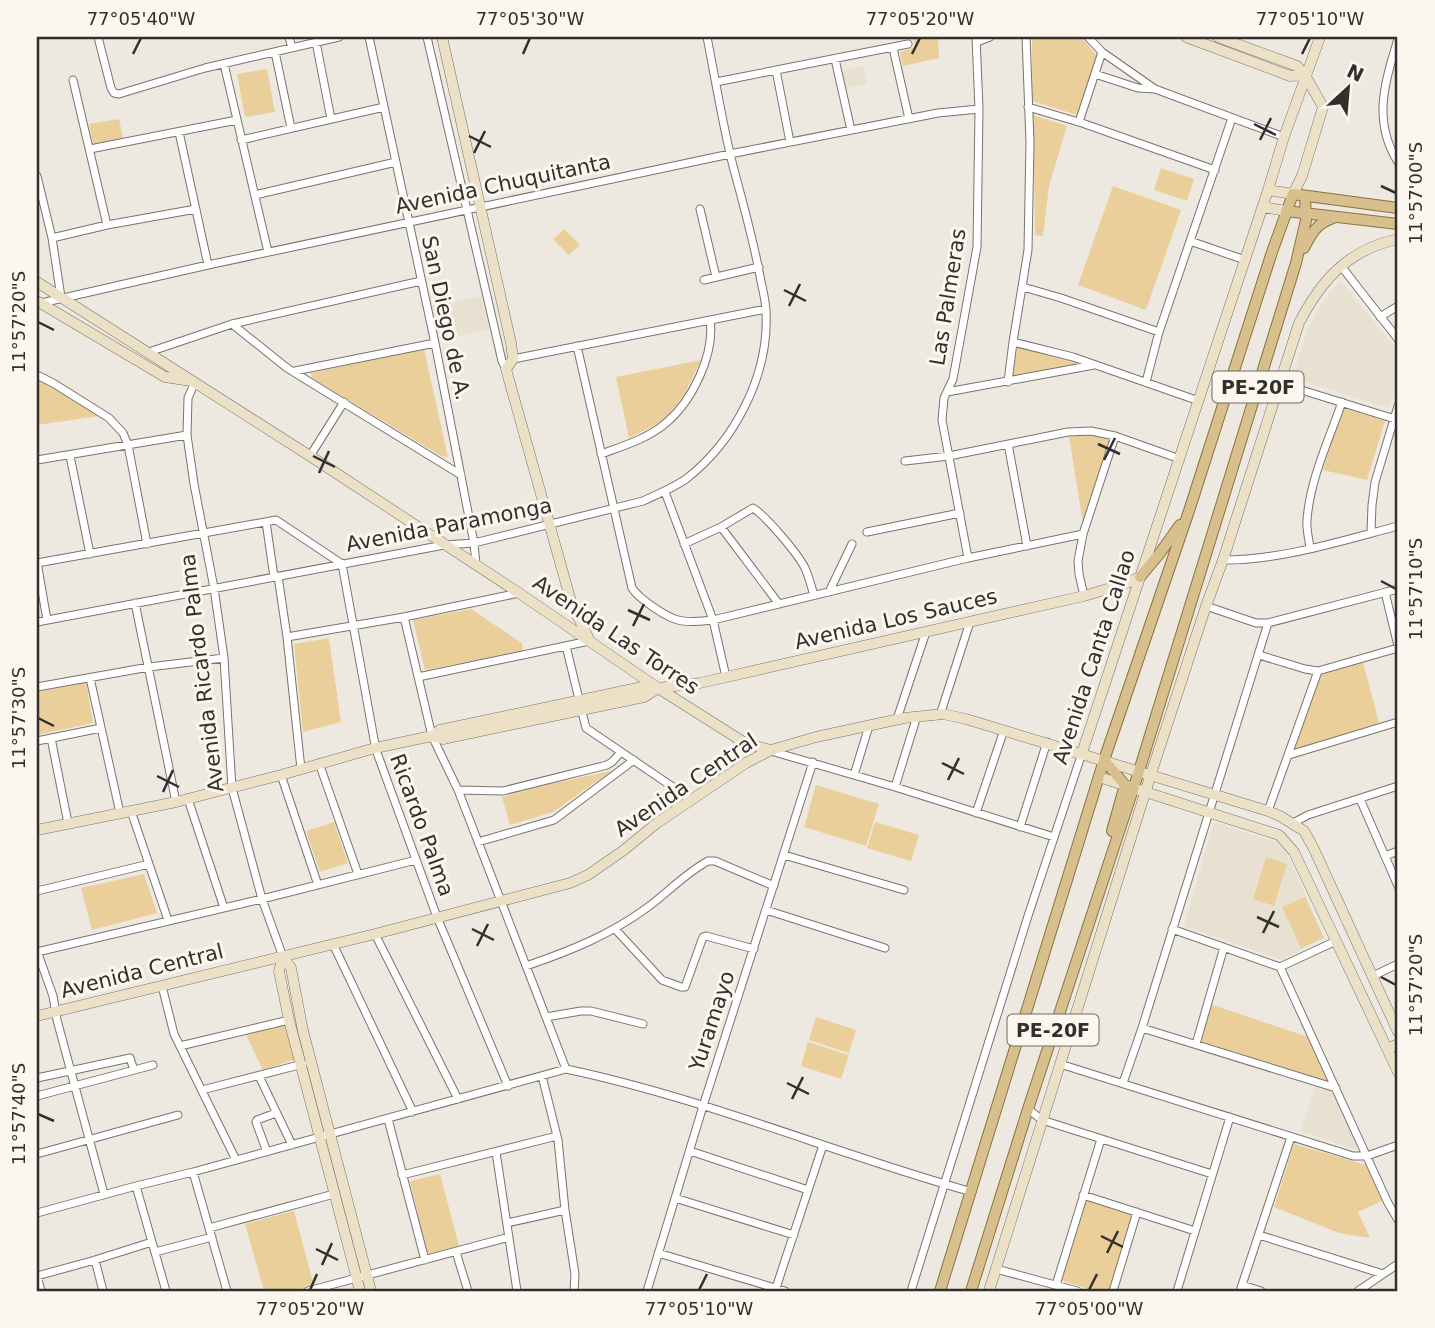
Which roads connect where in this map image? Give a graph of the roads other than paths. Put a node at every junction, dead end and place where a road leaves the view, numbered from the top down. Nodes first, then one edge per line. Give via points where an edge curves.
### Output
1 (98, 37) edge
2 (289, 37) edge
3 (339, 37) edge
4 (369, 37) edge
5 (427, 37) edge
6 (442, 37) edge
7 (707, 37) edge
8 (990, 37) edge
9 (1026, 37) edge
10 (1088, 37) edge
11 (1186, 37) edge
12 (1217, 37) edge
13 (1251, 37) edge
14 (1320, 37) edge
15 (976, 39) edge
16 (1398, 39) edge
17 (316, 42) junction
18 (908, 44) dead end
19 (292, 48) junction
20 (893, 48) junction
21 (1247, 48) junction
22 (275, 52) junction
23 (1102, 52) junction
24 (1396, 54) edge
25 (835, 59) junction
26 (224, 64) junction
27 (776, 70) junction
28 (1095, 74) junction
29 (1305, 75) junction
30 (72, 80) dead end
31 (716, 82) junction
32 (1156, 89) junction
33 (384, 107) junction
34 (1028, 107) junction
35 (979, 109) junction
36 (1232, 118) junction
37 (331, 119) junction
38 (909, 119) junction
39 (237, 120) junction
40 (1079, 122) junction
41 (291, 128) junction
42 (852, 130) junction
43 (179, 132) junction
44 (1284, 137) junction
45 (241, 140) junction
46 (790, 142) junction
47 (90, 149) junction
48 (730, 154) junction
49 (396, 162) junction
50 (1398, 162) edge
51 (1215, 170) junction
52 (37, 176) edge
53 (1302, 176) junction
54 (1268, 190) junction
55 (1293, 194) junction
56 (255, 195) junction
57 (1305, 195) junction
58 (1262, 207) junction
59 (481, 208) junction
60 (1398, 208) edge
61 (196, 209) junction
62 (700, 209) dead end
63 (37, 210) edge
64 (468, 210) junction
65 (1286, 211) junction
66 (1306, 213) junction
67 (46, 216) junction
68 (1336, 216) junction
69 (408, 222) junction
70 (1398, 223) edge
71 (107, 225) junction
72 (52, 238) junction
73 (1398, 239) edge
74 (1191, 241) junction
75 (268, 252) junction
76 (1245, 260) junction
77 (1296, 263) junction
78 (208, 265) junction
79 (1340, 266) junction
80 (759, 267) junction
81 (716, 277) junction
82 (704, 280) dead end
83 (421, 281) junction
84 (37, 282) edge
85 (1023, 287) junction
86 (61, 297) junction
87 (38, 302) edge
88 (1398, 306) edge
89 (766, 309) junction
90 (1380, 317) junction
91 (710, 320) junction
92 (232, 324) junction
93 (1159, 332) junction
94 (1398, 340) edge
95 (435, 342) junction
96 (1013, 342) junction
97 (577, 346) junction
98 (149, 352) junction
99 (513, 359) junction
100 (1094, 365) junction
101 (506, 369) junction
102 (294, 372) junction
103 (37, 375) edge
104 (195, 382) junction
105 (1008, 382) junction
106 (1146, 382) junction
107 (1279, 383) junction
108 (947, 393) junction
109 (1199, 401) junction
110 (344, 402) junction
111 (1342, 402) junction
112 (1398, 406) edge
113 (1396, 419) edge
114 (187, 435) junction
115 (1115, 436) junction
116 (1008, 444) junction
117 (128, 445) junction
118 (601, 454) junction
119 (70, 456) junction
120 (310, 456) junction
121 (949, 456) junction
122 (1180, 458) junction
123 (37, 460) edge
124 (905, 461) dead end
125 (461, 475) junction
126 (665, 492) junction
127 (613, 509) junction
128 (1189, 511) junction
129 (960, 513) junction
130 (266, 522) junction
131 (550, 524) junction
132 (1398, 526) edge
133 (721, 527) junction
134 (867, 532) dead end
135 (1371, 533) junction
136 (204, 534) junction
137 (1083, 534) junction
138 (474, 543) junction
139 (147, 544) junction
140 (684, 544) junction
141 (852, 544) dead end
142 (444, 545) junction
143 (1027, 546) junction
144 (1310, 548) junction
145 (90, 554) junction
146 (968, 558) junction
147 (1223, 560) junction
148 (37, 563) edge
149 (342, 564) junction
150 (476, 565) junction
151 (276, 577) junction
152 (1140, 577) junction
153 (214, 588) junction
154 (1398, 589) edge
155 (829, 592) junction
156 (1385, 592) junction
157 (519, 593) junction
158 (814, 595) junction
159 (1084, 596) junction
160 (135, 603) junction
161 (779, 604) junction
162 (1206, 606) junction
163 (404, 617) junction
164 (47, 620) junction
165 (713, 620) junction
166 (37, 622) edge
167 (970, 622) junction
168 (1268, 623) junction
169 (352, 626) junction
170 (926, 632) junction
171 (287, 637) junction
172 (590, 641) junction
173 (566, 646) junction
174 (1398, 647) edge
175 (1259, 655) junction
176 (224, 658) junction
177 (149, 667) junction
178 (1318, 671) junction
179 (418, 677) junction
180 (726, 677) junction
181 (90, 678) junction
182 (37, 687) edge
183 (658, 688) junction
184 (580, 707) junction
185 (940, 715) junction
186 (917, 716) junction
187 (897, 719) junction
188 (1398, 722) edge
189 (869, 726) junction
190 (101, 728) junction
191 (1004, 730) junction
192 (432, 736) junction
193 (51, 738) junction
194 (37, 741) edge
195 (1046, 743) junction
196 (375, 748) junction
197 (771, 750) junction
198 (621, 752) junction
199 (1082, 753) junction
200 (1289, 755) junction
201 (634, 760) junction
202 (1104, 760) junction
203 (813, 762) junction
204 (319, 763) junction
205 (301, 769) junction
206 (1139, 771) junction
207 (1152, 774) junction
208 (281, 775) junction
209 (854, 775) junction
210 (1099, 777) junction
211 (1398, 786) edge
212 (895, 787) junction
213 (1130, 787) junction
214 (232, 788) junction
215 (458, 790) junction
216 (1146, 792) junction
217 (1214, 795) junction
218 (188, 799) junction
219 (1360, 799) junction
220 (692, 800) junction
221 (176, 802) junction
222 (131, 811) junction
223 (1209, 811) junction
224 (1268, 811) junction
225 (120, 813) junction
226 (976, 813) junction
227 (68, 823) junction
228 (1293, 823) junction
229 (1020, 827) junction
230 (37, 830) edge
231 (1054, 837) junction
232 (478, 842) junction
233 (1398, 851) edge
234 (784, 855) junction
235 (1385, 856) junction
236 (416, 860) junction
237 (149, 864) junction
238 (358, 874) junction
239 (318, 885) junction
240 (1398, 886) edge
241 (774, 887) junction
242 (904, 890) dead end
243 (37, 891) edge
244 (262, 899) junction
245 (500, 901) junction
246 (224, 908) junction
247 (766, 910) junction
248 (437, 917) junction
249 (168, 920) junction
250 (615, 929) junction
251 (1172, 929) junction
252 (375, 934) junction
253 (1336, 941) junction
254 (333, 944) junction
255 (1224, 947) junction
256 (885, 948) dead end
257 (754, 949) junction
258 (37, 951) edge
259 (283, 957) junction
260 (1398, 964) edge
261 (526, 967) junction
262 (1280, 967) junction
263 (1373, 976) junction
264 (162, 986) junction
265 (57, 1011) junction
266 (37, 1016) edge
267 (546, 1017) junction
268 (289, 1020) junction
269 (643, 1024) dead end
270 (1397, 1027) edge
271 (1142, 1028) junction
272 (1380, 1034) junction
273 (1196, 1044) junction
274 (1398, 1044) edge
275 (180, 1046) junction
276 (1387, 1049) junction
277 (307, 1063) junction
278 (1060, 1064) junction
279 (153, 1065) dead end
280 (566, 1069) junction
281 (72, 1070) junction
282 (134, 1070) junction
283 (1398, 1072) edge
284 (259, 1076) junction
285 (542, 1076) junction
286 (37, 1078) edge
287 (1123, 1083) junction
288 (76, 1085) junction
289 (508, 1086) junction
290 (1336, 1088) junction
291 (202, 1090) junction
292 (37, 1096) edge
293 (458, 1098) junction
294 (704, 1106) junction
295 (1028, 1109) junction
296 (413, 1112) junction
297 (276, 1113) junction
298 (178, 1115) dead end
299 (1230, 1117) junction
300 (388, 1119) junction
301 (1042, 1120) junction
302 (324, 1136) junction
303 (557, 1136) junction
304 (1291, 1137) junction
305 (1101, 1139) junction
306 (89, 1140) junction
307 (1398, 1144) edge
308 (292, 1145) junction
309 (823, 1145) junction
310 (690, 1151) junction
311 (267, 1152) junction
312 (496, 1152) junction
313 (37, 1154) edge
314 (1367, 1156) junction
315 (236, 1160) junction
316 (193, 1172) junction
317 (1212, 1174) junction
318 (402, 1175) junction
319 (943, 1184) junction
320 (136, 1186) junction
321 (808, 1190) junction
322 (972, 1192) junction
323 (104, 1194) junction
324 (334, 1194) junction
325 (1083, 1195) junction
326 (675, 1198) junction
327 (565, 1210) junction
328 (1137, 1212) junction
329 (37, 1213) edge
330 (1398, 1220) edge
331 (507, 1223) junction
332 (209, 1228) junction
333 (1195, 1231) junction
334 (794, 1235) junction
335 (1259, 1235) junction
336 (212, 1237) junction
337 (509, 1237) junction
338 (152, 1242) junction
339 (155, 1252) junction
340 (456, 1252) junction
341 (658, 1253) junction
342 (94, 1260) junction
343 (425, 1260) junction
344 (1398, 1264) edge
345 (996, 1269) junction
346 (1383, 1274) junction
347 (37, 1276) edge
348 (362, 1278) junction
349 (1056, 1285) junction
350 (1241, 1288) edge
351 (776, 1290) edge
352 (41, 1291) edge
353 (103, 1291) edge
354 (166, 1291) edge
355 (228, 1291) edge
356 (308, 1291) edge
357 (360, 1291) edge
358 (371, 1291) edge
359 (468, 1291) edge
360 (517, 1291) edge
361 (574, 1291) edge
362 (648, 1291) edge
363 (785, 1291) edge
364 (911, 1291) edge
365 (940, 1291) edge
366 (971, 1291) edge
367 (989, 1291) edge
368 (1077, 1291) edge
369 (1113, 1291) edge
370 (1177, 1291) edge
371 (1261, 1291) edge
372 (1358, 1291) edge

1 - 26 street via 114,93
2 - 19 street
3 - 17 street
4 - 33 street, San Diego de A.
5 - 64 street
6 - 59 street
7 - 31 street, Avenida Paramonga
8 - 15 street
9 - 34 street
10 - 23 street
11 - 29 street via 1290,76
12 - 21 street
13 - 21 street
14 - 29 street, Avenida Canta Callao
15 - 35 street, Las Palmeras
16 - 24 street
17 - 19 street
17 - 37 street
18 - 20 street
19 - 22 street
20 - 25 street
20 - 38 street
21 - 29 street via 1297,66
22 - 26 street
22 - 41 street
23 - 28 street
23 - 32 street
24 - 50 street via 1386,78 1382,111 1386,137
25 - 27 street
25 - 42 street
26 - 39 street
27 - 31 street
27 - 46 street
28 - 32 street
28 - 40 street
29 - 44 street, Avenida Canta Callao
29 - 53 street, Avenida Canta Callao / PE-20F via 1323,107
30 - 47 street
31 - 48 street, Avenida Paramonga
32 - 36 street
33 - 37 street
33 - 49 street, San Diego de A.
34 - 40 street
34 - 85 street via 1030,217
35 - 38 street, Avenida Chuquitanta
35 - 108 street, Las Palmeras via 977,247
36 - 44 street
36 - 51 street
37 - 41 street
38 - 42 street, Avenida Chuquitanta
39 - 43 street
39 - 45 street
40 - 51 street
41 - 45 street
42 - 46 street, Avenida Chuquitanta
43 - 47 street
43 - 61 street
44 - 54 street, Avenida Canta Callao
45 - 56 street
46 - 48 street, Avenida Chuquitanta
47 - 71 street
48 - 59 street, Avenida Chuquitanta
48 - 80 street, Avenida Paramonga
49 - 56 street
49 - 69 street, San Diego de A.
51 - 74 street
52 - 67 street
53 - 55 street, Avenida Canta Callao / PE-20F
53 - 57 street, Avenida Canta Callao / PE-20F
54 - 55 street
54 - 58 street, Avenida Canta Callao
55 - 57 main road
55 - 65 main road, Avenida Canta Callao / PE-20F
56 - 75 street
57 - 60 main road
57 - 66 main road, Avenida Canta Callao / PE-20F
58 - 65 street
58 - 76 street, Avenida Canta Callao
59 - 64 street, Avenida Chuquitanta
59 - 99 street
61 - 71 street
61 - 78 street
62 - 81 street
63 - 67 street
64 - 69 street, Avenida Chuquitanta
64 - 101 street
65 - 66 main road
65 - 128 main road, Avenida Canta Callao / PE-20F
66 - 68 main road
66 - 77 main road, Avenida Canta Callao / PE-20F
67 - 72 street
68 - 70 main road
68 - 77 main road via 1312,233
69 - 75 street, Avenida Chuquitanta
69 - 83 street, San Diego de A.
71 - 72 street
72 - 86 street
73 - 79 street via 1368,248
74 - 76 street
74 - 93 street
75 - 78 street, Avenida Chuquitanta
76 - 109 street, Avenida Canta Callao
77 - 206 main road, Avenida Canta Callao / PE-20F
78 - 86 street, Avenida Chuquitanta
79 - 90 street
79 - 107 street via 1307,307
80 - 81 street
80 - 89 street, Avenida Paramonga
81 - 82 street
83 - 92 street
83 - 95 street, San Diego de A.
84 - 86 street, Avenida Las Torres
85 - 93 street
85 - 96 street
86 - 87 street, Avenida Chuquitanta
86 - 98 street, Avenida Las Torres
87 - 104 street, Avenida Las Torres via 164,377
88 - 90 street
89 - 91 street
89 - 126 street, Avenida Paramonga via 760,371 729,436 685,480
90 - 94 street
91 - 97 street
91 - 118 street via 705,365 680,408 649,434
92 - 98 street
92 - 102 street
93 - 106 street
95 - 102 street
95 - 125 street, San Diego de A.
96 - 100 street
96 - 105 street
97 - 99 street
97 - 118 street
98 - 104 street, Avenida Las Torres
99 - 101 street
100 - 105 street
100 - 106 street
101 - 131 street
102 - 110 street
103 - 117 street via 109,418
104 - 114 street, Avenida Ricardo Palma via 188,398
104 - 120 street, Avenida Las Torres
105 - 108 street
106 - 109 street
107 - 111 street
107 - 147 street
108 - 121 street, Las Palmeras via 942,420
109 - 122 street, Avenida Canta Callao
110 - 120 street
110 - 125 street
111 - 113 street
111 - 144 street via 1309,504
112 - 113 street
113 - 135 street via 1375,482
114 - 117 street
114 - 136 street, Avenida Ricardo Palma
115 - 116 street via 1068,432
115 - 122 street
115 - 137 street
116 - 121 street
116 - 143 street
117 - 119 street
117 - 139 street
118 - 127 street
119 - 123 street
119 - 145 street
120 - 142 street, Avenida Las Torres
121 - 124 street
121 - 129 street, Las Palmeras
122 - 152 street, Avenida Canta Callao
125 - 138 street, San Diego de A.
126 - 127 street, Avenida Paramonga
126 - 140 street
127 - 131 street, Avenida Paramonga
127 - 165 street via 636,595 672,618
128 - 152 main road
128 - 202 main road, Avenida Canta Callao / PE-20F
129 - 134 street
129 - 146 street, Las Palmeras
130 - 136 street
130 - 149 street via 276,520
130 - 151 street
131 - 138 street, Avenida Paramonga
131 - 172 street via 572,606
132 - 135 street
133 - 140 street
133 - 158 street via 749,509 757,510 804,566
133 - 161 street
135 - 144 street
136 - 139 street
136 - 153 street, Avenida Ricardo Palma
137 - 143 street
137 - 159 street via 1078,561
138 - 142 street, Avenida Paramonga
138 - 150 street, San Diego de A.
139 - 145 street
140 - 165 street
141 - 155 street
142 - 149 street, Avenida Paramonga
142 - 150 street, Avenida Las Torres
143 - 146 street
144 - 147 street via 1258,559
145 - 148 street
146 - 155 street
147 - 162 street
148 - 164 street
149 - 151 street, Avenida Paramonga
149 - 169 street, Ricardo Palma
150 - 157 street, Avenida Las Torres
151 - 153 street, Avenida Paramonga
151 - 171 street
152 - 159 street, Avenida Los Sauces
152 - 199 street, Avenida Canta Callao
153 - 160 street, Avenida Paramonga
153 - 176 street, Avenida Ricardo Palma
154 - 156 street
155 - 158 street
156 - 168 street
156 - 174 street
157 - 163 street
157 - 172 street, Avenida Las Torres
158 - 161 street
159 - 167 street, Avenida Los Sauces
160 - 164 street, Avenida Paramonga
160 - 177 street
161 - 165 street
162 - 168 street
162 - 207 street
163 - 169 street
163 - 179 street
164 - 166 street, Avenida Paramonga
165 - 180 street
167 - 170 street, Avenida Los Sauces
167 - 185 street
168 - 175 street
169 - 171 street
169 - 196 street, Ricardo Palma
170 - 180 street, Avenida Los Sauces
170 - 187 street
171 - 205 street
172 - 173 street
172 - 183 street, Avenida Las Torres
173 - 179 street
173 - 184 street
174 - 178 street
175 - 178 street
175 - 217 street
176 - 177 street
176 - 214 street, Avenida Ricardo Palma
177 - 181 street
177 - 221 street
178 - 200 street
179 - 192 street
180 - 183 street, Avenida Los Sauces
181 - 182 street
181 - 190 street
183 - 184 street, Avenida Los Sauces via 642,687
183 - 197 street, Avenida Las Torres via 745,743
184 - 192 street, Avenida Los Sauces via 440,730
184 - 198 street via 586,728
185 - 186 street, Avenida Central
185 - 191 street, Avenida Central
186 - 187 street, Avenida Central
186 - 212 street
187 - 189 street, Avenida Central
188 - 200 street
189 - 197 street, Avenida Central
189 - 209 street
190 - 193 street
190 - 225 street
191 - 195 street, Avenida Central
191 - 226 street
192 - 196 street, Avenida Los Sauces
192 - 215 street
193 - 194 street
193 - 227 street
195 - 199 street, Avenida Central
195 - 229 street
196 - 204 street, Avenida Los Sauces
196 - 236 street, Ricardo Palma
197 - 203 street, Avenida Las Torres
197 - 220 street, Avenida Central
198 - 201 street
198 - 215 street via 607,765 503,791
199 - 202 street, Avenida Central
199 - 231 street, Avenida Canta Callao
200 - 224 street
201 - 220 street
201 - 232 street via 554,820
202 - 206 street, Avenida Central
202 - 210 main road, Avenida Canta Callao / PE-20F
202 - 213 main road
203 - 209 street, Avenida Las Torres
203 - 234 street, Yuramayo
204 - 205 street, Avenida Los Sauces
204 - 238 street
205 - 208 street, Avenida Los Sauces
206 - 207 street, Avenida Central
206 - 213 main road, Avenida Canta Callao / PE-20F
207 - 216 street
207 - 217 street, Avenida Central
208 - 214 street, Avenida Los Sauces
208 - 239 street
209 - 212 street, Avenida Las Torres
210 - 213 street
210 - 322 main road, Avenida Canta Callao / PE-20F
211 - 219 street
212 - 226 street, Avenida Las Torres
213 - 216 street
213 - 295 main road, Avenida Canta Callao / PE-20F
214 - 218 street, Avenida Los Sauces
214 - 244 street, Avenida Ricardo Palma
215 - 232 street
216 - 223 street
216 - 278 street
217 - 223 street
217 - 224 street, Avenida Central
218 - 221 street, Avenida Los Sauces
218 - 246 street
219 - 228 street
219 - 235 street
220 - 245 street, Avenida Central via 588,875
221 - 222 street, Avenida Los Sauces
222 - 225 street, Avenida Los Sauces
222 - 237 street
223 - 251 street
223 - 253 street via 1279,835 1294,852
224 - 228 street, Avenida Central
225 - 227 street, Avenida Los Sauces
226 - 229 street, Avenida Las Torres
227 - 230 street, Avenida Los Sauces
228 - 263 street, Avenida Central via 1313,846
229 - 231 street, Avenida Las Torres
231 - 319 street, Avenida Canta Callao
232 - 245 street
233 - 235 street
234 - 241 street, Yuramayo
234 - 242 street
235 - 240 street
236 - 238 street
236 - 248 street, Ricardo Palma
237 - 243 street
237 - 249 street
238 - 239 street
239 - 244 street
241 - 247 street, Yuramayo
241 - 250 street via 711,860
244 - 246 street
244 - 259 street, Avenida Ricardo Palma
245 - 248 street, Avenida Central
245 - 261 street
246 - 249 street
247 - 256 street
247 - 257 street, Yuramayo
248 - 252 street, Avenida Central
248 - 289 street, Ricardo Palma
249 - 258 street
250 - 257 street via 662,980 681,987 685,987 703,937
250 - 261 street
251 - 255 street
251 - 271 street
252 - 254 street, Avenida Central
252 - 293 street
253 - 262 street
253 - 272 street
254 - 259 street, Avenida Central
254 - 296 street
255 - 262 street
255 - 273 street
257 - 294 street, Yuramayo
258 - 265 street
259 - 264 street, Avenida Central
259 - 268 street, Avenida Ricardo Palma via 279,971
259 - 277 street, Avenida Ricardo Palma via 291,968
260 - 263 street
261 - 267 street
262 - 290 street
263 - 270 street, Avenida Central
264 - 265 street, Avenida Central
264 - 275 street
265 - 266 street, Avenida Central
265 - 281 street
267 - 269 street via 591,1011
267 - 280 street
268 - 275 street
268 - 277 street, Avenida Ricardo Palma
270 - 272 street
271 - 273 street
271 - 287 street
272 - 276 street
273 - 290 street
274 - 276 street
275 - 291 street
276 - 283 street
277 - 284 street
277 - 302 street, Avenida Ricardo Palma
278 - 287 street
278 - 301 street
279 - 282 street
280 - 285 street
280 - 294 street
281 - 282 street via 130,1058
281 - 286 street
281 - 288 street
282 - 288 street
284 - 291 street
284 - 297 street
285 - 289 street
285 - 303 street
287 - 299 street
288 - 292 street
288 - 306 street
289 - 293 street
290 - 314 street
291 - 315 street
293 - 296 street
294 - 309 street
294 - 310 street, Yuramayo
295 - 301 street
295 - 366 main road, Avenida Canta Callao / PE-20F
296 - 300 street
297 - 308 street
297 - 311 street via 256,1122
298 - 306 street
299 - 304 street
299 - 317 street
300 - 302 street
300 - 318 street
301 - 305 street
301 - 345 street
302 - 308 street
302 - 324 street, Avenida Ricardo Palma
302 - 348 street, Avenida Ricardo Palma
303 - 312 street
303 - 327 street
304 - 314 street
304 - 335 street
305 - 317 street
305 - 325 street
306 - 313 street
306 - 323 street
307 - 314 street
308 - 311 street
309 - 319 street
309 - 321 street
310 - 321 street
310 - 326 street, Yuramayo
311 - 315 street
312 - 318 street
312 - 331 street
314 - 330 street
315 - 316 street
316 - 320 street
316 - 332 street
317 - 333 street
318 - 343 street
319 - 322 street
319 - 364 street, Avenida Canta Callao
320 - 323 street
320 - 338 street
321 - 334 street
322 - 365 main road, Avenida Canta Callao / PE-20F
323 - 329 street
324 - 332 street
324 - 348 street, Avenida Ricardo Palma
325 - 328 street
325 - 349 street
326 - 334 street
326 - 341 street, Yuramayo
327 - 331 street
327 - 361 street
328 - 333 street
328 - 369 street
331 - 337 street
332 - 336 street
333 - 370 street
334 - 351 street
335 - 346 street
335 - 350 street
336 - 339 street
336 - 355 street
337 - 340 street
337 - 360 street
338 - 339 street
338 - 342 street
339 - 354 street
340 - 343 street
340 - 359 street
341 - 351 street
341 - 362 street, Yuramayo
342 - 347 street
342 - 353 street
343 - 348 street
344 - 346 street
345 - 349 street
345 - 367 street
346 - 372 street
347 - 352 street
348 - 356 street
348 - 357 street, Avenida Ricardo Palma
348 - 358 street, Avenida Ricardo Palma
349 - 368 street
350 - 371 street
351 - 363 street

